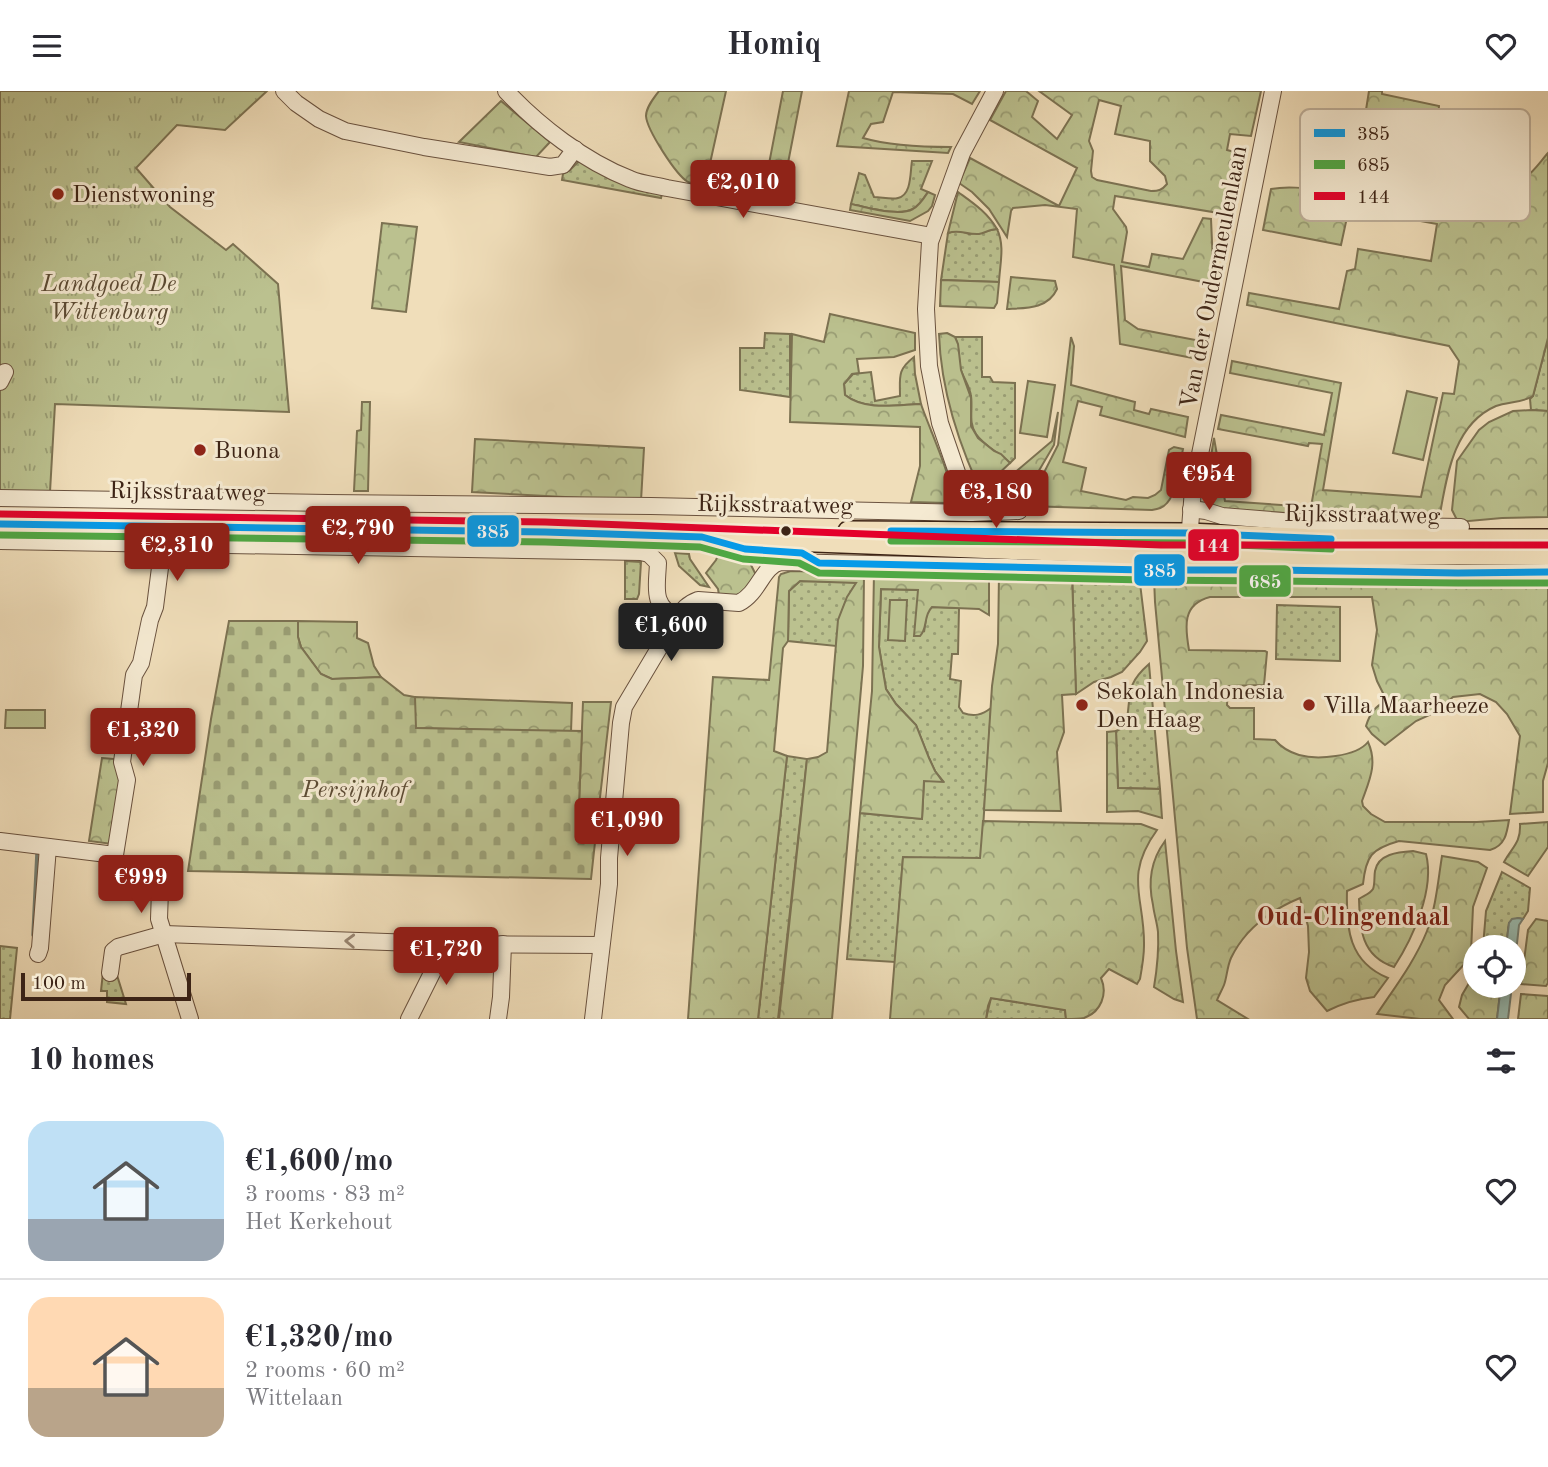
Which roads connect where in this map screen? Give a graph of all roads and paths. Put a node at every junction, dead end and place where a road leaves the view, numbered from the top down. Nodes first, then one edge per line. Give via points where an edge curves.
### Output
1 (284, 91) edge
2 (506, 91) edge
3 (995, 91) edge
4 (1273, 91) edge
5 (575, 149) junction
6 (932, 236) junction
7 (0, 498) edge
8 (1191, 509) junction
9 (1019, 511) dead end
10 (0, 513) edge
11 (971, 513) junction
12 (0, 524) edge
13 (1461, 527) dead end
14 (1189, 533) junction
15 (1548, 539) edge
16 (0, 541) edge
17 (163, 544) junction
18 (1188, 555) junction
19 (1548, 555) edge
20 (1548, 572) edge
21 (677, 618) junction
22 (0, 841) edge
23 (48, 847) junction
24 (115, 855) junction
25 (164, 934) junction
26 (443, 944) junction
27 (503, 944) junction
28 (601, 946) junction
29 (38, 954) dead end
30 (110, 973) dead end
31 (190, 1019) edge
32 (409, 1019) edge
33 (498, 1019) edge
34 (593, 1019) edge

1 - 5 street via 318,119 345,131 424,148 551,167 563,165
2 - 5 street
3 - 6 street via 962,153
4 - 8 street, Van der Oudermeulenlaan
5 - 6 street via 631,180
6 - 11 street via 926,309 929,366 940,423
7 - 11 street
8 - 13 street, Rijksstraatweg via 1332,525
8 - 14 street, Van der Oudermeulenlaan
9 - 11 street
10 - 14 main road, Rijksstraatweg via 896,532
12 - 18 main road, Rijksstraatweg via 702,537
14 - 15 main road, Rijksstraatweg via 1315,539
14 - 18 street, Van der Oudermeulenlaan
16 - 17 street
17 - 21 street via 641,552 658,563 657,599 665,613
17 - 24 street via 155,607 134,675 122,762 127,780
18 - 19 main road, Rijksstraatweg
20 - 21 street via 781,562 769,568 743,601 698,600
21 - 28 street via 625,707 621,723
22 - 23 street
23 - 24 street
23 - 29 street
24 - 25 street via 120,873 150,880 160,890 159,919
26 -> 25 street
25 - 30 street via 118,947 113,951
25 - 31 street
26 - 27 street
26 - 32 street
27 - 28 street
27 - 33 street
28 - 34 street

